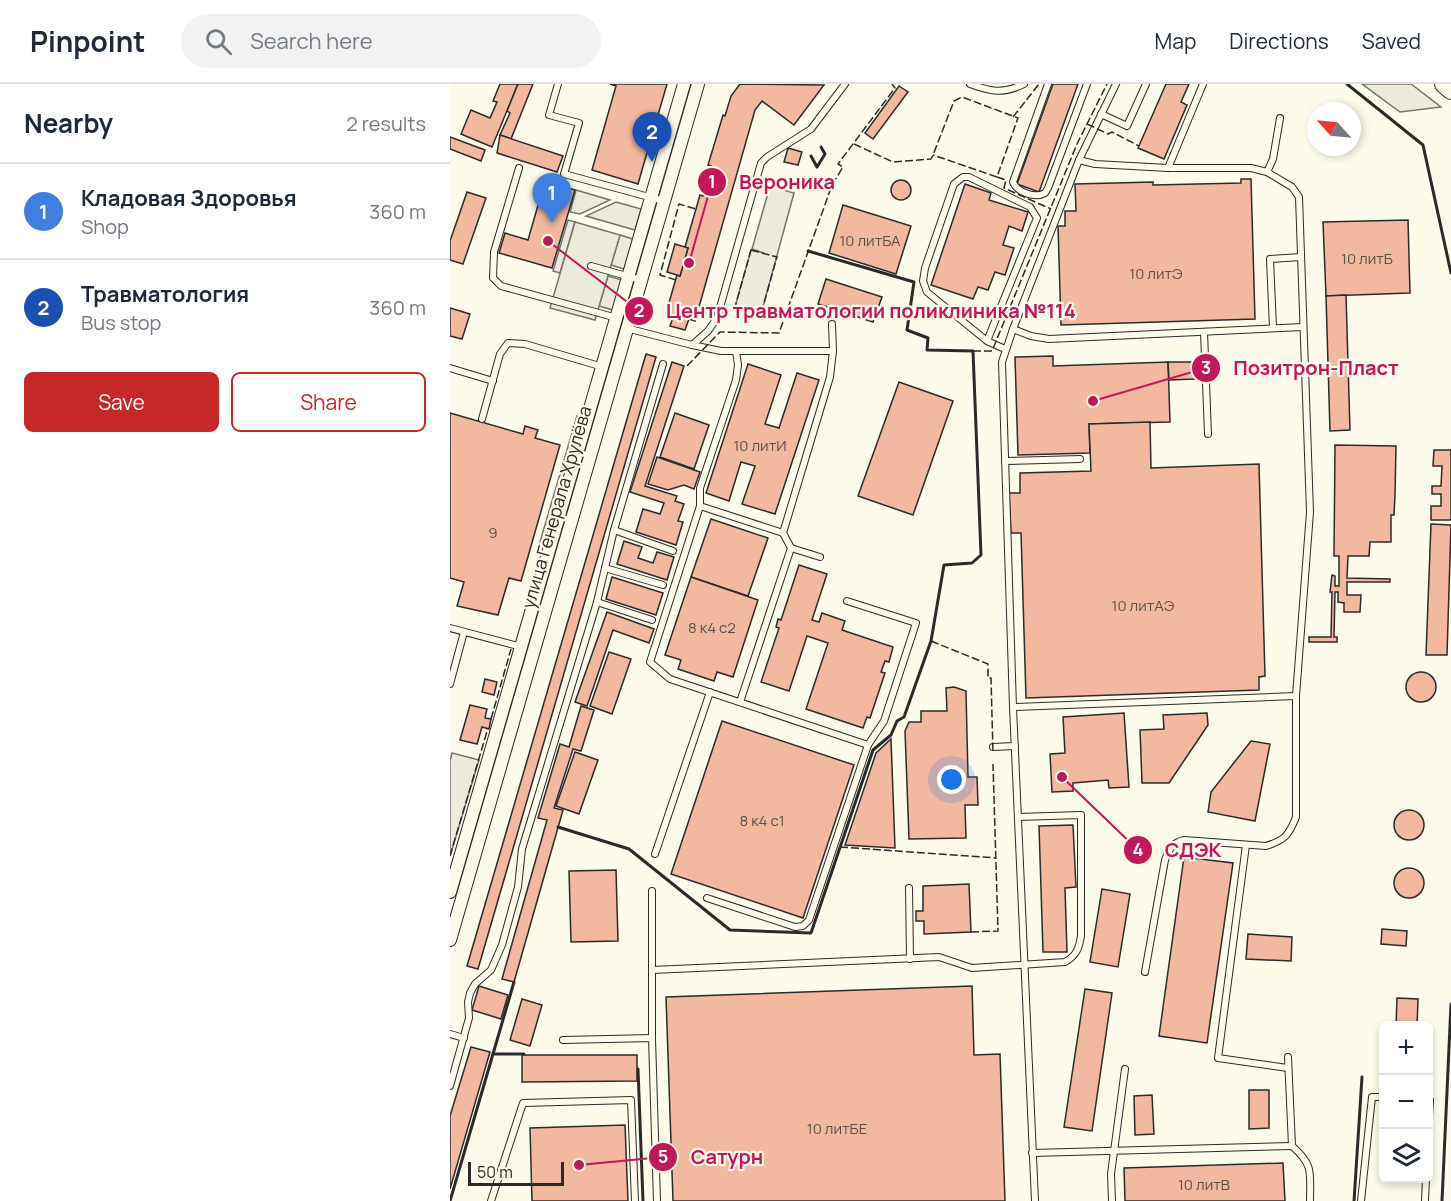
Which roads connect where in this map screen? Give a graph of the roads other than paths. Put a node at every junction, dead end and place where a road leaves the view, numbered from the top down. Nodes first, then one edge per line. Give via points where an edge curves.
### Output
1 (558, 84) edge
2 (684, 84) edge
3 (698, 84) edge
4 (844, 84) edge
5 (970, 84) edge
6 (1024, 84) edge
7 (1048, 84) edge
8 (1087, 84) edge
9 (1116, 84) edge
10 (1146, 84) edge
11 (1203, 84) edge
12 (1444, 84) edge
13 (1451, 90) edge
14 (1101, 114) junction
15 (1280, 118) dead end
16 (1079, 160) junction
17 (519, 168) dead end
18 (1168, 168) junction
19 (1267, 172) junction
20 (651, 197) junction
21 (664, 201) junction
22 (1301, 257) junction
23 (591, 266) dead end
24 (628, 276) junction
25 (641, 280) junction
26 (615, 321) junction
27 (832, 324) dead end
28 (628, 325) junction
29 (1303, 327) junction
30 (1273, 328) junction
31 (1013, 329) junction
32 (1204, 332) junction
33 (987, 341) junction
34 (692, 345) junction
35 (1005, 349) junction
36 (736, 351) junction
37 (833, 351) junction
38 (663, 364) dead end
39 (602, 366) junction
40 (450, 368) edge
41 (615, 370) junction
42 (493, 381) junction
43 (482, 419) dead end
44 (1208, 434) dead end
45 (1080, 459) dead end
46 (1005, 461) junction
47 (700, 506) junction
48 (614, 530) junction
49 (783, 533) junction
50 (791, 548) junction
51 (673, 551) dead end
52 (820, 557) dead end
53 (605, 568) junction
54 (663, 585) dead end
55 (847, 601) dead end
56 (597, 602) junction
57 (652, 620) dead end
58 (450, 628) edge
59 (464, 632) junction
60 (521, 647) junction
61 (534, 651) junction
62 (450, 682) edge
63 (710, 692) junction
64 (1296, 696) junction
65 (740, 702) junction
66 (1013, 707) junction
67 (868, 744) junction
68 (1015, 746) junction
69 (993, 747) dead end
70 (1018, 817) junction
71 (1246, 845) junction
72 (655, 854) dead end
73 (909, 888) dead end
74 (652, 891) dead end
75 (450, 892) edge
76 (707, 898) dead end
77 (455, 904) edge
78 (450, 940) edge
79 (910, 959) junction
80 (1024, 964) junction
81 (652, 970) junction
82 (1145, 972) dead end
83 (450, 1034) edge
84 (464, 1038) junction
85 (652, 1038) junction
86 (563, 1040) dead end
87 (1288, 1057) dead end
88 (1288, 1068) junction
89 (1125, 1069) dead end
90 (450, 1086) edge
91 (1379, 1097) edge
92 (1292, 1146) junction
93 (1114, 1152) junction
94 (1032, 1153) junction
95 (1426, 1183) edge
96 (491, 1201) edge
97 (635, 1201) edge
98 (657, 1201) edge
99 (1035, 1201) edge
100 (1112, 1201) edge
101 (1310, 1201) edge
102 (1361, 1201) edge
103 (1425, 1201) edge

1 - 20 lane via 549,115 579,123 564,174
2 - 20 street, улица Генерала Хрулёва
3 - 21 street, улица Генерала Хрулёва
4 - 34 lane via 811,129 761,163 717,318
5 - 6 lane via 996,92
7 - 8 lane via 1013,182 1018,189 1036,196 1048,188
9 - 14 lane
10 - 14 lane via 1127,126
11 - 18 lane
12 - 13 main road
14 - 16 lane
15 - 19 lane
16 - 18 lane via 1095,165
16 - 31 lane
17 - 26 lane via 494,252 494,278 501,286
18 - 19 lane via 1251,168
19 - 22 lane via 1292,187 1299,197
20 - 21 lane
20 - 24 street, улица Генерала Хрулёва
21 - 25 street, улица Генерала Хрулёва
22 - 29 lane
22 - 30 lane via 1270,259
23 - 24 lane
24 - 25 lane
24 - 26 street, улица Генерала Хрулёва
25 - 28 street, улица Генерала Хрулёва
26 - 28 lane
26 - 39 street, улица Генерала Хрулёва
27 - 37 lane
28 - 34 lane
28 - 41 street, улица Генерала Хрулёва
29 - 30 lane
29 - 64 lane via 1310,512
30 - 32 lane
31 - 32 lane via 1049,339
31 - 35 lane
32 - 44 lane
33 - 33 lane via 927,292 923,281 954,184 963,177 1030,207 1037,218
33 - 35 lane
34 - 36 lane
35 - 46 lane
36 - 37 lane
36 - 47 lane via 736,380 700,488
37 - 49 lane via 830,377
38 - 48 lane
39 - 41 lane
39 - 42 lane via 512,342 500,354
39 - 60 street, улица Генерала Хрулёва
40 - 42 lane
41 - 61 street, улица Генерала Хрулёва
42 - 43 lane
45 - 46 lane
46 - 66 lane
47 - 49 lane
47 - 63 lane via 650,662 670,679
48 - 51 lane
48 - 53 lane
49 - 50 lane
50 - 52 lane
50 - 65 lane
53 - 54 lane
53 - 56 lane
55 - 67 lane via 916,623 884,721
56 - 57 lane
56 - 84 lane via 522,849 518,887 502,945 491,970 470,993
58 - 59 lane
59 - 60 lane
59 - 62 lane
60 - 61 lane
60 - 75 street, улица Генерала Хрулёва
61 - 77 street, улица Генерала Хрулёва
63 - 65 lane
63 - 72 lane
64 - 66 lane
64 - 71 lane via 1296,817 1290,833 1279,842
65 - 67 lane
66 - 68 lane
67 - 76 lane via 809,920 803,926 795,927
68 - 69 lane
68 - 70 lane
70 - 80 lane
70 - 80 lane via 1081,815 1079,948 1065,962
71 - 82 lane via 1184,840 1168,851
71 - 88 lane via 1218,1059
73 - 79 lane
74 - 81 lane
77 - 78 street, улица Генерала Хрулёва
79 - 80 lane via 939,957 972,968
79 - 81 lane
80 - 94 lane
81 - 85 lane
83 - 84 lane
84 - 90 lane
85 - 86 lane
85 - 98 lane
87 - 88 lane
88 - 92 lane
89 - 93 lane
91 - 102 lane via 1371,1097
92 - 93 lane
92 - 101 lane via 1310,1170
93 - 94 lane
93 - 100 lane
94 - 99 lane
95 - 103 lane
96 - 97 lane via 523,1103 631,1100

